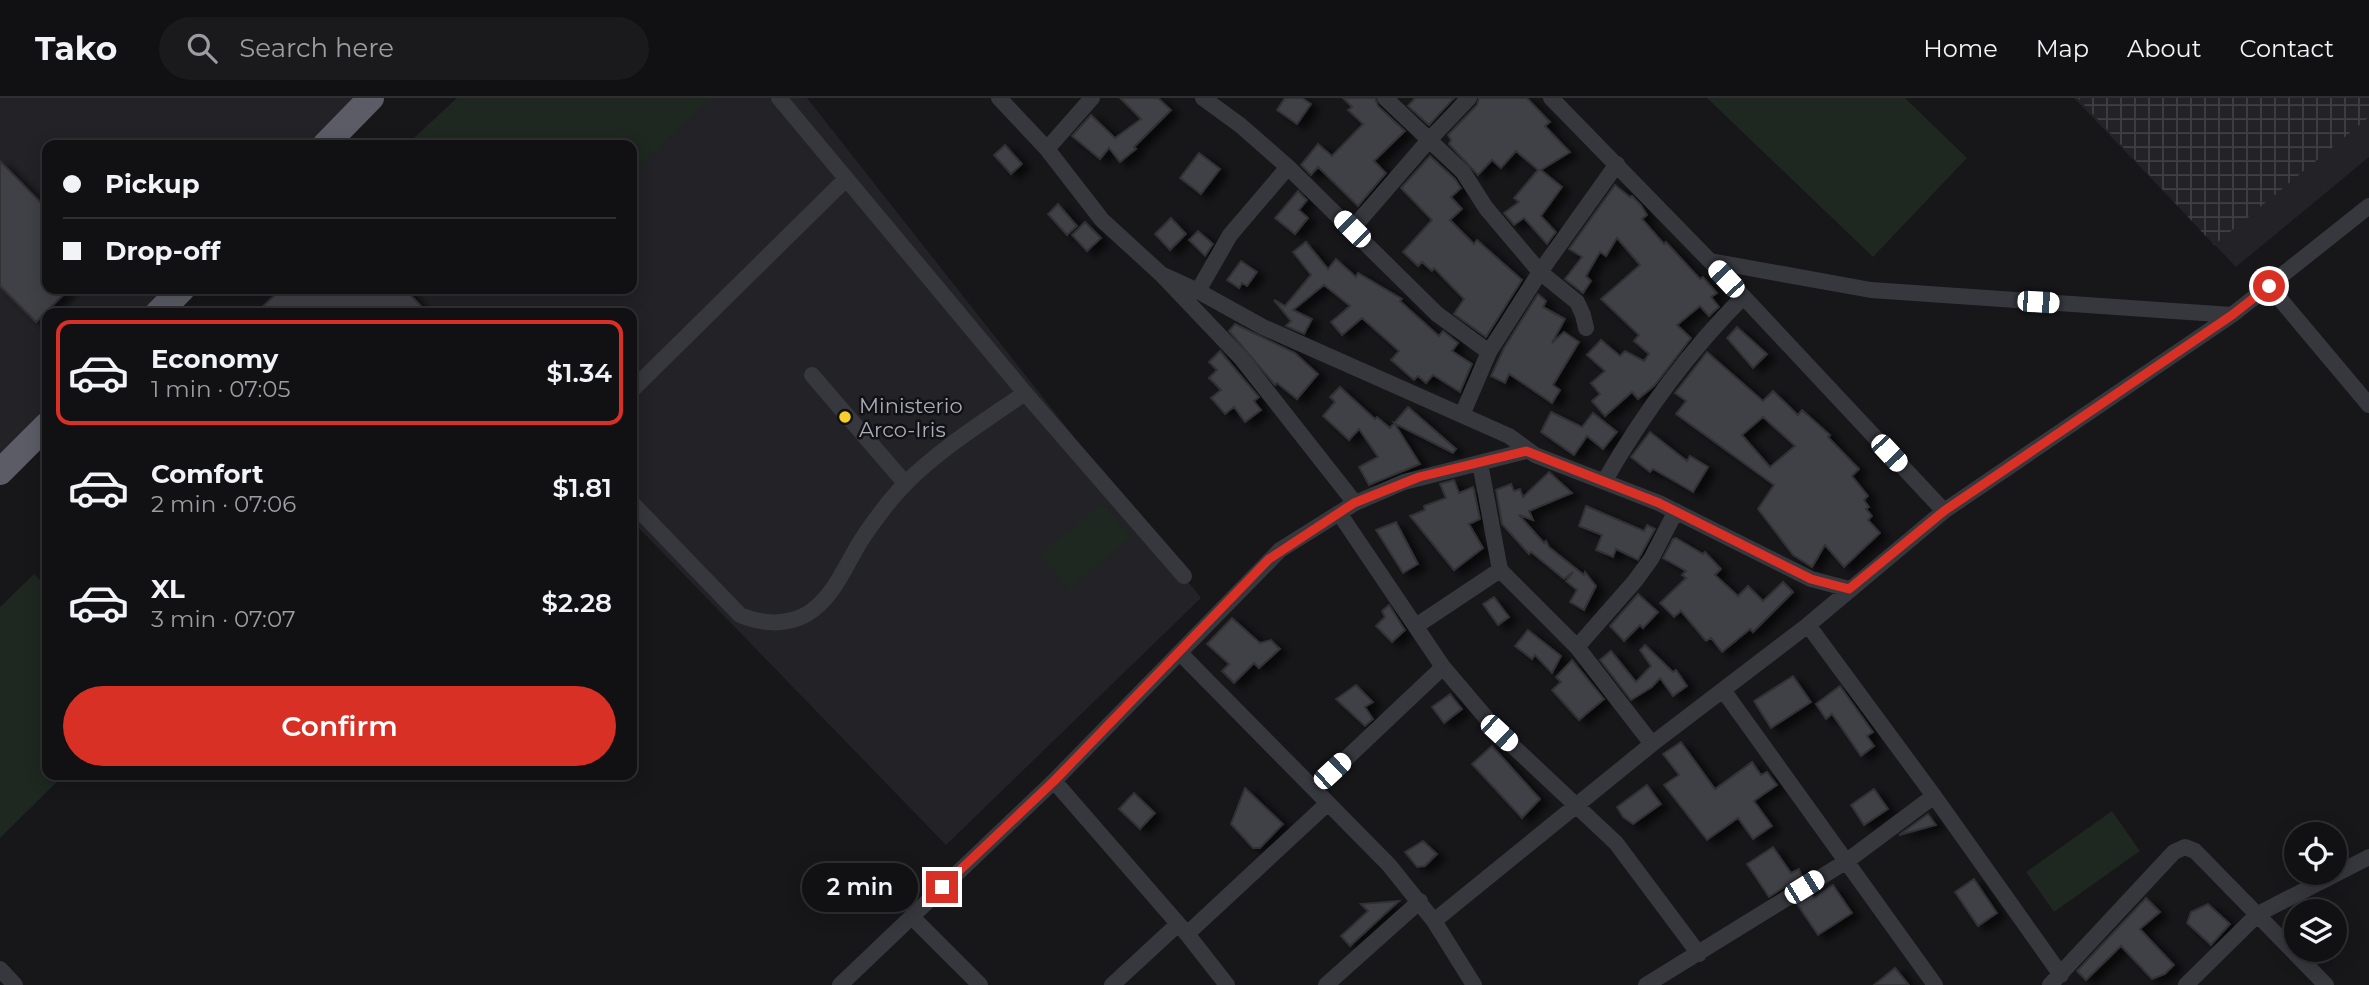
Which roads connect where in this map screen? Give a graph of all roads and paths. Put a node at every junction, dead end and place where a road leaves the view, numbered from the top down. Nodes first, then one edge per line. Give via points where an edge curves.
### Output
1 (372, 98) edge
2 (779, 98) edge
3 (999, 98) edge
4 (1092, 98) edge
5 (1203, 98) edge
6 (1385, 98) edge
7 (1469, 98) edge
8 (1551, 98) edge
9 (330, 140) edge
10 (1429, 140) junction
11 (1048, 149) junction
12 (1617, 164) junction
13 (1288, 167) junction
14 (846, 179) junction
15 (2369, 206) edge
16 (1352, 229) junction
17 (1710, 261) junction
18 (1540, 272) junction
19 (1161, 274) junction
20 (2269, 286) junction
21 (1198, 292) junction
22 (178, 294) edge
23 (1743, 297) junction
24 (163, 308) edge
25 (2232, 315) junction
26 (1586, 328) dead end
27 (1489, 352) junction
28 (812, 375) dead end
29 (637, 385) edge
30 (1026, 393) junction
31 (2369, 405) edge
32 (1462, 415) junction
33 (42, 430) edge
34 (1526, 451) junction
35 (1480, 463) junction
36 (0, 472) edge
37 (1605, 481) junction
38 (905, 484) junction
39 (1354, 503) junction
40 (637, 508) edge
41 (1676, 511) junction
42 (1944, 511) junction
43 (1339, 513) junction
44 (1500, 570) junction
45 (1184, 576) dead end
46 (1849, 589) junction
47 (1808, 625) junction
48 (1416, 626) junction
49 (1577, 647) junction
50 (1180, 653) junction
51 (1443, 667) junction
52 (1723, 690) junction
53 (1652, 744) junction
54 (1054, 781) junction
55 (1314, 789) junction
56 (1934, 796) junction
57 (1328, 803) junction
58 (1576, 806) junction
59 (2369, 857) edge
60 (1847, 861) junction
61 (1420, 901) junction
62 (2258, 914) junction
63 (912, 917) junction
64 (1434, 921) junction
65 (1183, 929) junction
66 (1699, 954) junction
67 (0, 969) edge
68 (1668, 980) edge
69 (2055, 980) edge
70 (15, 985) edge
71 (839, 985) edge
72 (980, 985) edge
73 (1112, 985) edge
74 (1227, 985) edge
75 (1325, 985) edge
76 (1474, 985) edge
77 (1646, 985) edge
78 (1935, 985) edge
79 (2186, 985) edge
80 (2326, 985) edge

1 - 9 highway
2 - 14 street
3 - 11 street
4 - 11 street
5 - 13 street
6 - 10 street
7 - 10 street
8 - 12 street
10 - 16 street
10 - 18 street via 1463,172 1486,208
11 - 19 street via 1102,220
12 - 17 street
12 - 18 street
13 - 16 street
13 - 21 street via 1230,235
14 - 29 street
14 - 30 street
15 - 20 street
16 - 27 street via 1437,314
17 - 23 street
17 - 25 street via 1871,290
18 - 26 street via 1577,302
18 - 27 street
19 - 21 street
19 - 39 street via 1256,375
20 - 25 street
20 - 31 street
21 - 32 street via 1263,327
22 - 24 highway
23 - 37 street via 1712,328 1654,403
23 - 42 street
25 - 42 street
27 - 32 street
28 - 38 street
30 - 38 street via 951,444
30 - 45 street
32 - 34 street via 1509,436
33 - 36 highway
34 - 35 street
34 - 37 street
35 - 39 street via 1419,477
35 - 44 street
37 - 41 street
38 - 40 street via 819,604 805,615 769,623 740,615
39 - 43 street
41 - 46 street via 1797,573
41 - 49 street via 1635,581
42 - 46 street
43 - 48 street
43 - 50 street via 1269,559
44 - 48 street
44 - 49 street
46 - 47 street
47 - 52 street
47 - 56 street
48 - 51 street
49 - 53 street
50 - 54 street
50 - 55 street
51 - 55 street
51 - 58 street via 1499,733
52 - 53 street
52 - 60 street
53 - 58 street
54 - 63 street
54 - 65 street
55 - 57 street
56 - 60 street
56 - 69 street
57 - 61 street
57 - 65 street
58 - 64 street
58 - 66 street via 1632,862
59 - 62 street
60 - 66 street
60 - 78 street
61 - 64 street
61 - 75 street
62 - 69 street via 2196,851 2185,848 2174,852
62 - 79 street
62 - 80 street
63 - 71 street
63 - 72 street
64 - 76 street
65 - 73 street
65 - 74 street
66 - 68 street
67 - 70 street
68 - 77 street

